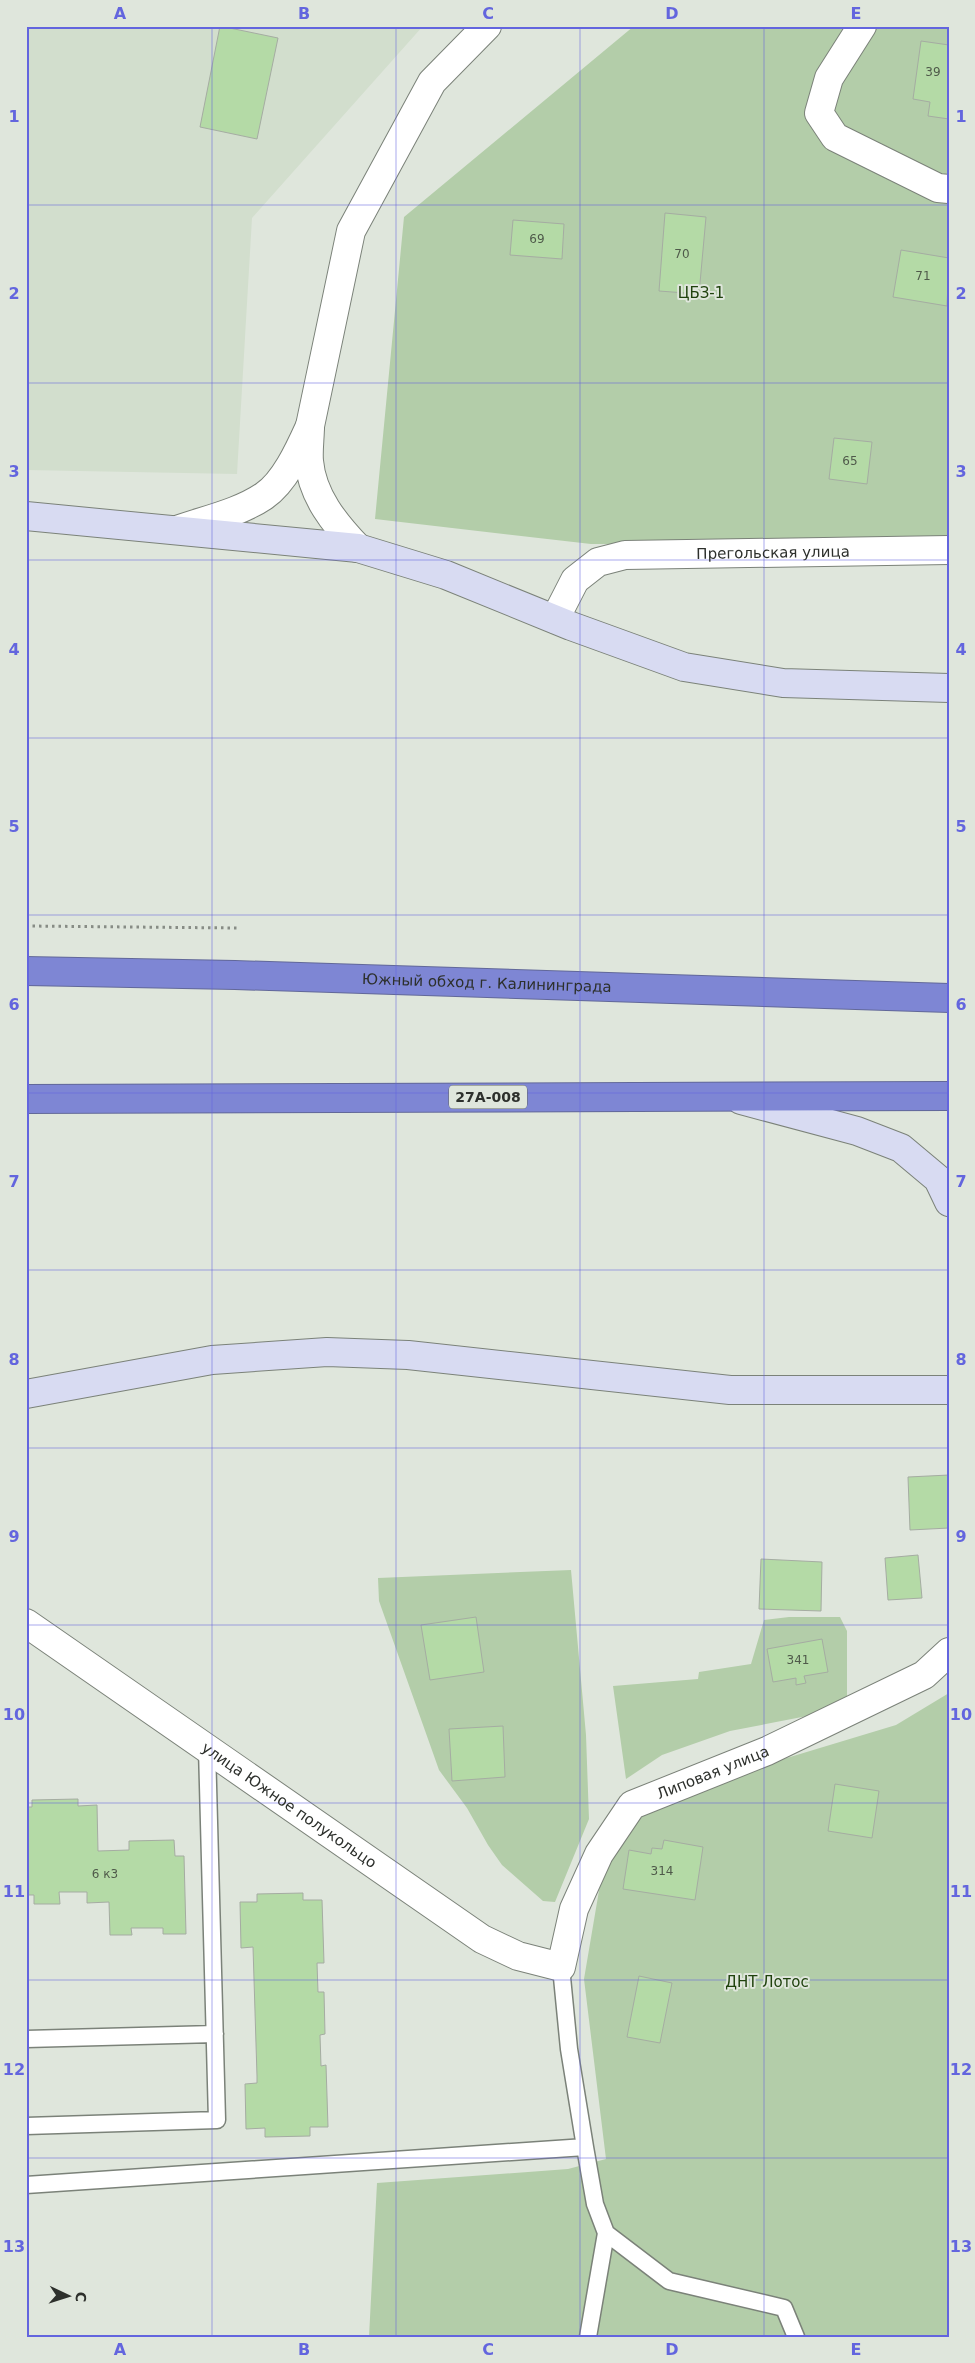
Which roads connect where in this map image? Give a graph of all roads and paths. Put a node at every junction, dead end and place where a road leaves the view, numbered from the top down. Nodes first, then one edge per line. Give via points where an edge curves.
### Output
1 (487, 26) edge
2 (862, 26) edge
3 (949, 189) edge
4 (310, 426) junction
5 (26, 516) edge
6 (177, 530) junction
7 (358, 548) junction
8 (949, 550) edge
9 (555, 620) junction
10 (949, 688) edge
11 (26, 926) edge
12 (237, 928) dead end
13 (26, 971) edge
14 (949, 998) edge
15 (725, 1095) junction
16 (949, 1096) edge
17 (26, 1099) edge
18 (949, 1202) edge
19 (949, 1390) edge
20 (26, 1394) edge
21 (26, 1623) edge
22 (949, 1652) edge
23 (207, 1748) junction
24 (562, 1967) junction
25 (214, 2034) junction
26 (26, 2039) edge
27 (26, 2126) edge
28 (585, 2147) junction
29 (26, 2185) edge
30 (606, 2233) junction
31 (588, 2337) edge
32 (796, 2337) edge

1 - 4 street via 432,82 351,231
2 - 3 street via 829,78 820,113 835,137 938,188
4 - 6 street via 291,465 265,496
4 - 7 street via 309,462 317,489 332,521
5 - 6 street
6 - 7 street
7 - 9 street via 446,575
8 - 9 street, Прегольская улица via 626,555 598,562 575,580
9 - 10 street via 684,667 783,683
11 - 12 path
13 - 14 highway, Южный обход г. Калининграда
15 - 16 highway, 27А-008
15 - 17 highway, 27А-008
15 - 18 street via 857,1131 902,1148 938,1178
19 - 20 street via 730,1390 408,1355 327,1352 212,1360
21 - 23 street, улица Южное полукольцо
22 - 24 street, Липовая улица via 924,1675 898,1688 767,1751 632,1805 598,1854 574,1909
23 - 24 street, улица Южное полукольцо via 482,1939 518,1956
23 - 25 lane
24 - 28 lane via 569,2049
25 - 26 lane
25 - 27 lane via 216,2120
28 - 29 lane
28 - 30 lane via 595,2204
30 - 31 lane
30 - 32 lane via 668,2280 784,2308

